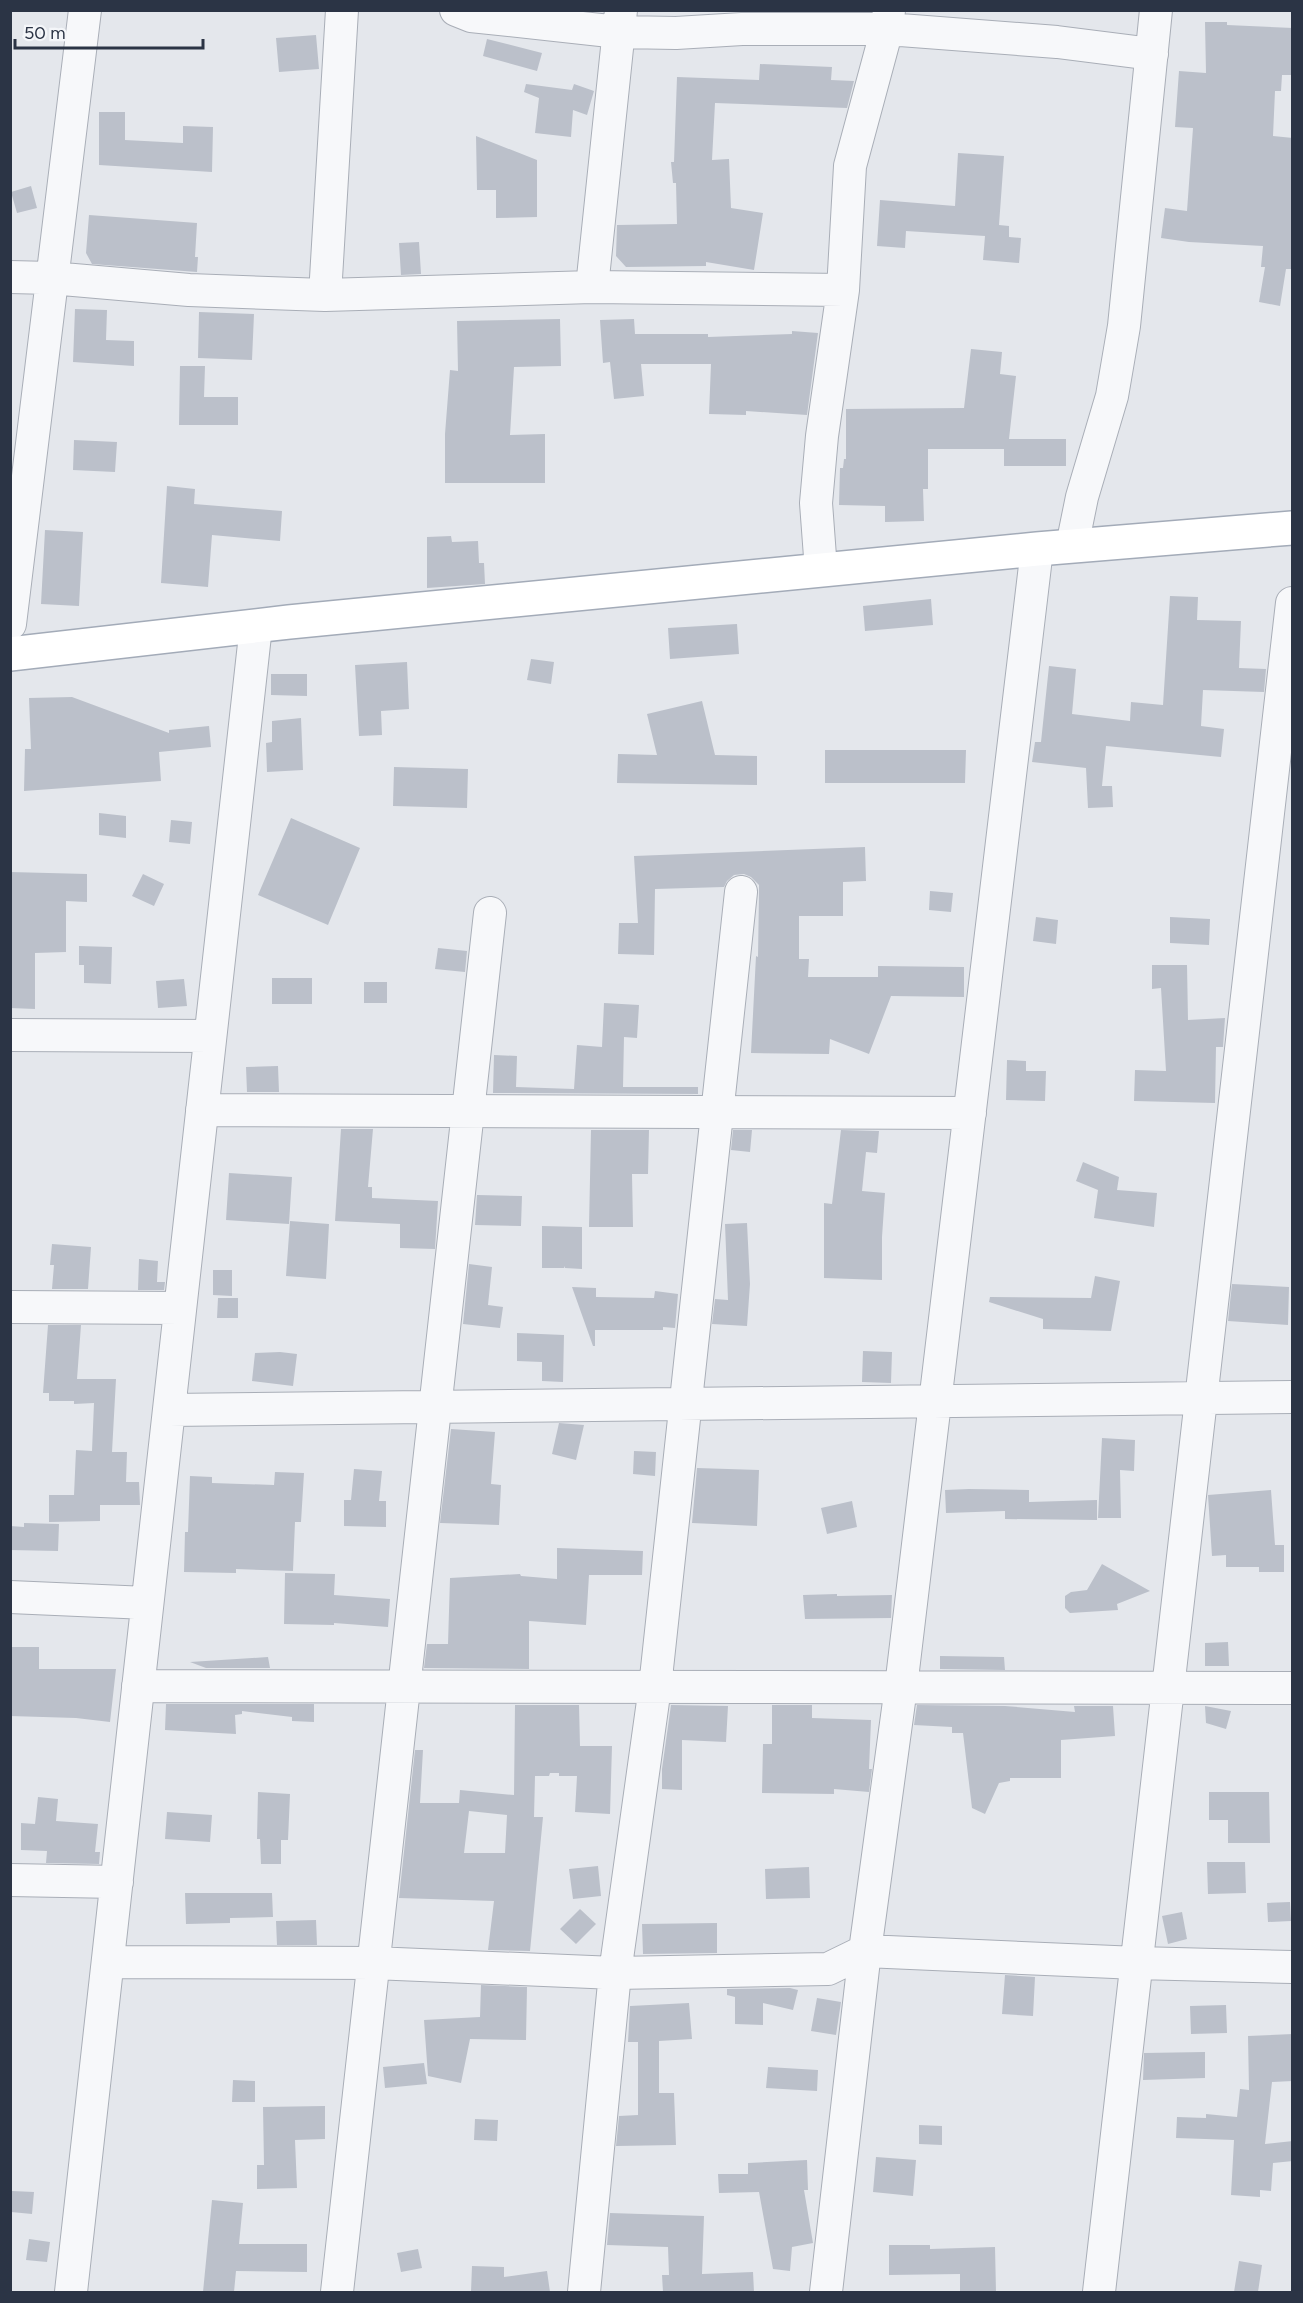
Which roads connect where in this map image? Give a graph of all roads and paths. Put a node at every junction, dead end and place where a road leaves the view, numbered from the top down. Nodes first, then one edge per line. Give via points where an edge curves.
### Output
1 (86, 10) edge
2 (342, 10) edge
3 (456, 10) edge
4 (1156, 10) edge
5 (888, 20) edge
6 (620, 21) edge
7 (1152, 54) junction
8 (10, 277) edge
9 (51, 278) junction
10 (592, 287) junction
11 (843, 290) junction
12 (325, 295) junction
13 (1293, 528) edge
14 (1072, 546) junction
15 (1037, 549) junction
16 (821, 570) junction
17 (1293, 603) edge
18 (10, 624) edge
19 (256, 626) junction
20 (10, 654) edge
21 (741, 892) dead end
22 (490, 913) dead end
23 (10, 1035) edge
24 (210, 1036) junction
25 (202, 1110) junction
26 (468, 1111) junction
27 (717, 1112) junction
28 (970, 1113) junction
29 (10, 1307) edge
30 (180, 1308) junction
31 (1293, 1397) edge
32 (1201, 1398) junction
33 (935, 1401) junction
34 (686, 1404) junction
35 (435, 1407) junction
36 (169, 1410) junction
37 (10, 1597) edge
38 (147, 1603) junction
39 (138, 1686) junction
40 (404, 1687) junction
41 (655, 1687) junction
42 (901, 1687) junction
43 (1168, 1688) junction
44 (1293, 1688) edge
45 (10, 1880) edge
46 (117, 1882) junction
47 (865, 1951) junction
48 (108, 1962) junction
49 (373, 1963) junction
50 (1137, 1963) junction
51 (1293, 1967) edge
52 (615, 1972) junction
53 (71, 2292) edge
54 (337, 2292) edge
55 (584, 2292) edge
56 (826, 2292) edge
57 (1099, 2292) edge

1 - 9 street
2 - 12 street
3 - 6 street via 471,16
4 - 7 street
5 - 6 street via 676,33
5 - 7 street
5 - 11 street via 850,166
6 - 10 street
7 - 14 street via 1124,326 1112,396
8 - 9 street
9 - 12 street via 189,290
9 - 18 street
10 - 11 street
10 - 12 street
11 - 16 street via 816,502
13 - 14 main road
14 - 15 main road
15 - 16 main road
15 - 28 street
16 - 19 main road
17 - 32 street
19 - 20 main road
19 - 24 street
21 - 27 street
22 - 26 street
23 - 24 street
24 - 25 street
25 - 26 street
25 - 30 street
26 - 27 street
26 - 35 street
27 - 28 street
27 - 34 street
28 - 33 street
29 - 30 street
30 - 36 street
31 - 32 street
32 - 33 street
32 - 43 street
33 - 34 street
33 - 42 street
34 - 35 street
34 - 41 street
35 - 36 street
35 - 40 street
36 - 38 street
37 - 38 street
38 - 39 street
39 - 40 street
39 - 46 street
40 - 41 street
40 - 49 street
41 - 42 street
41 - 52 street
42 - 43 street
42 - 47 street
43 - 44 street
43 - 50 street
45 - 46 street
46 - 48 street
47 - 50 street
47 - 52 street via 828,1969
47 - 56 street
48 - 49 street
48 - 53 street
49 - 52 street
49 - 54 street
50 - 51 street
50 - 57 street
52 - 55 street

